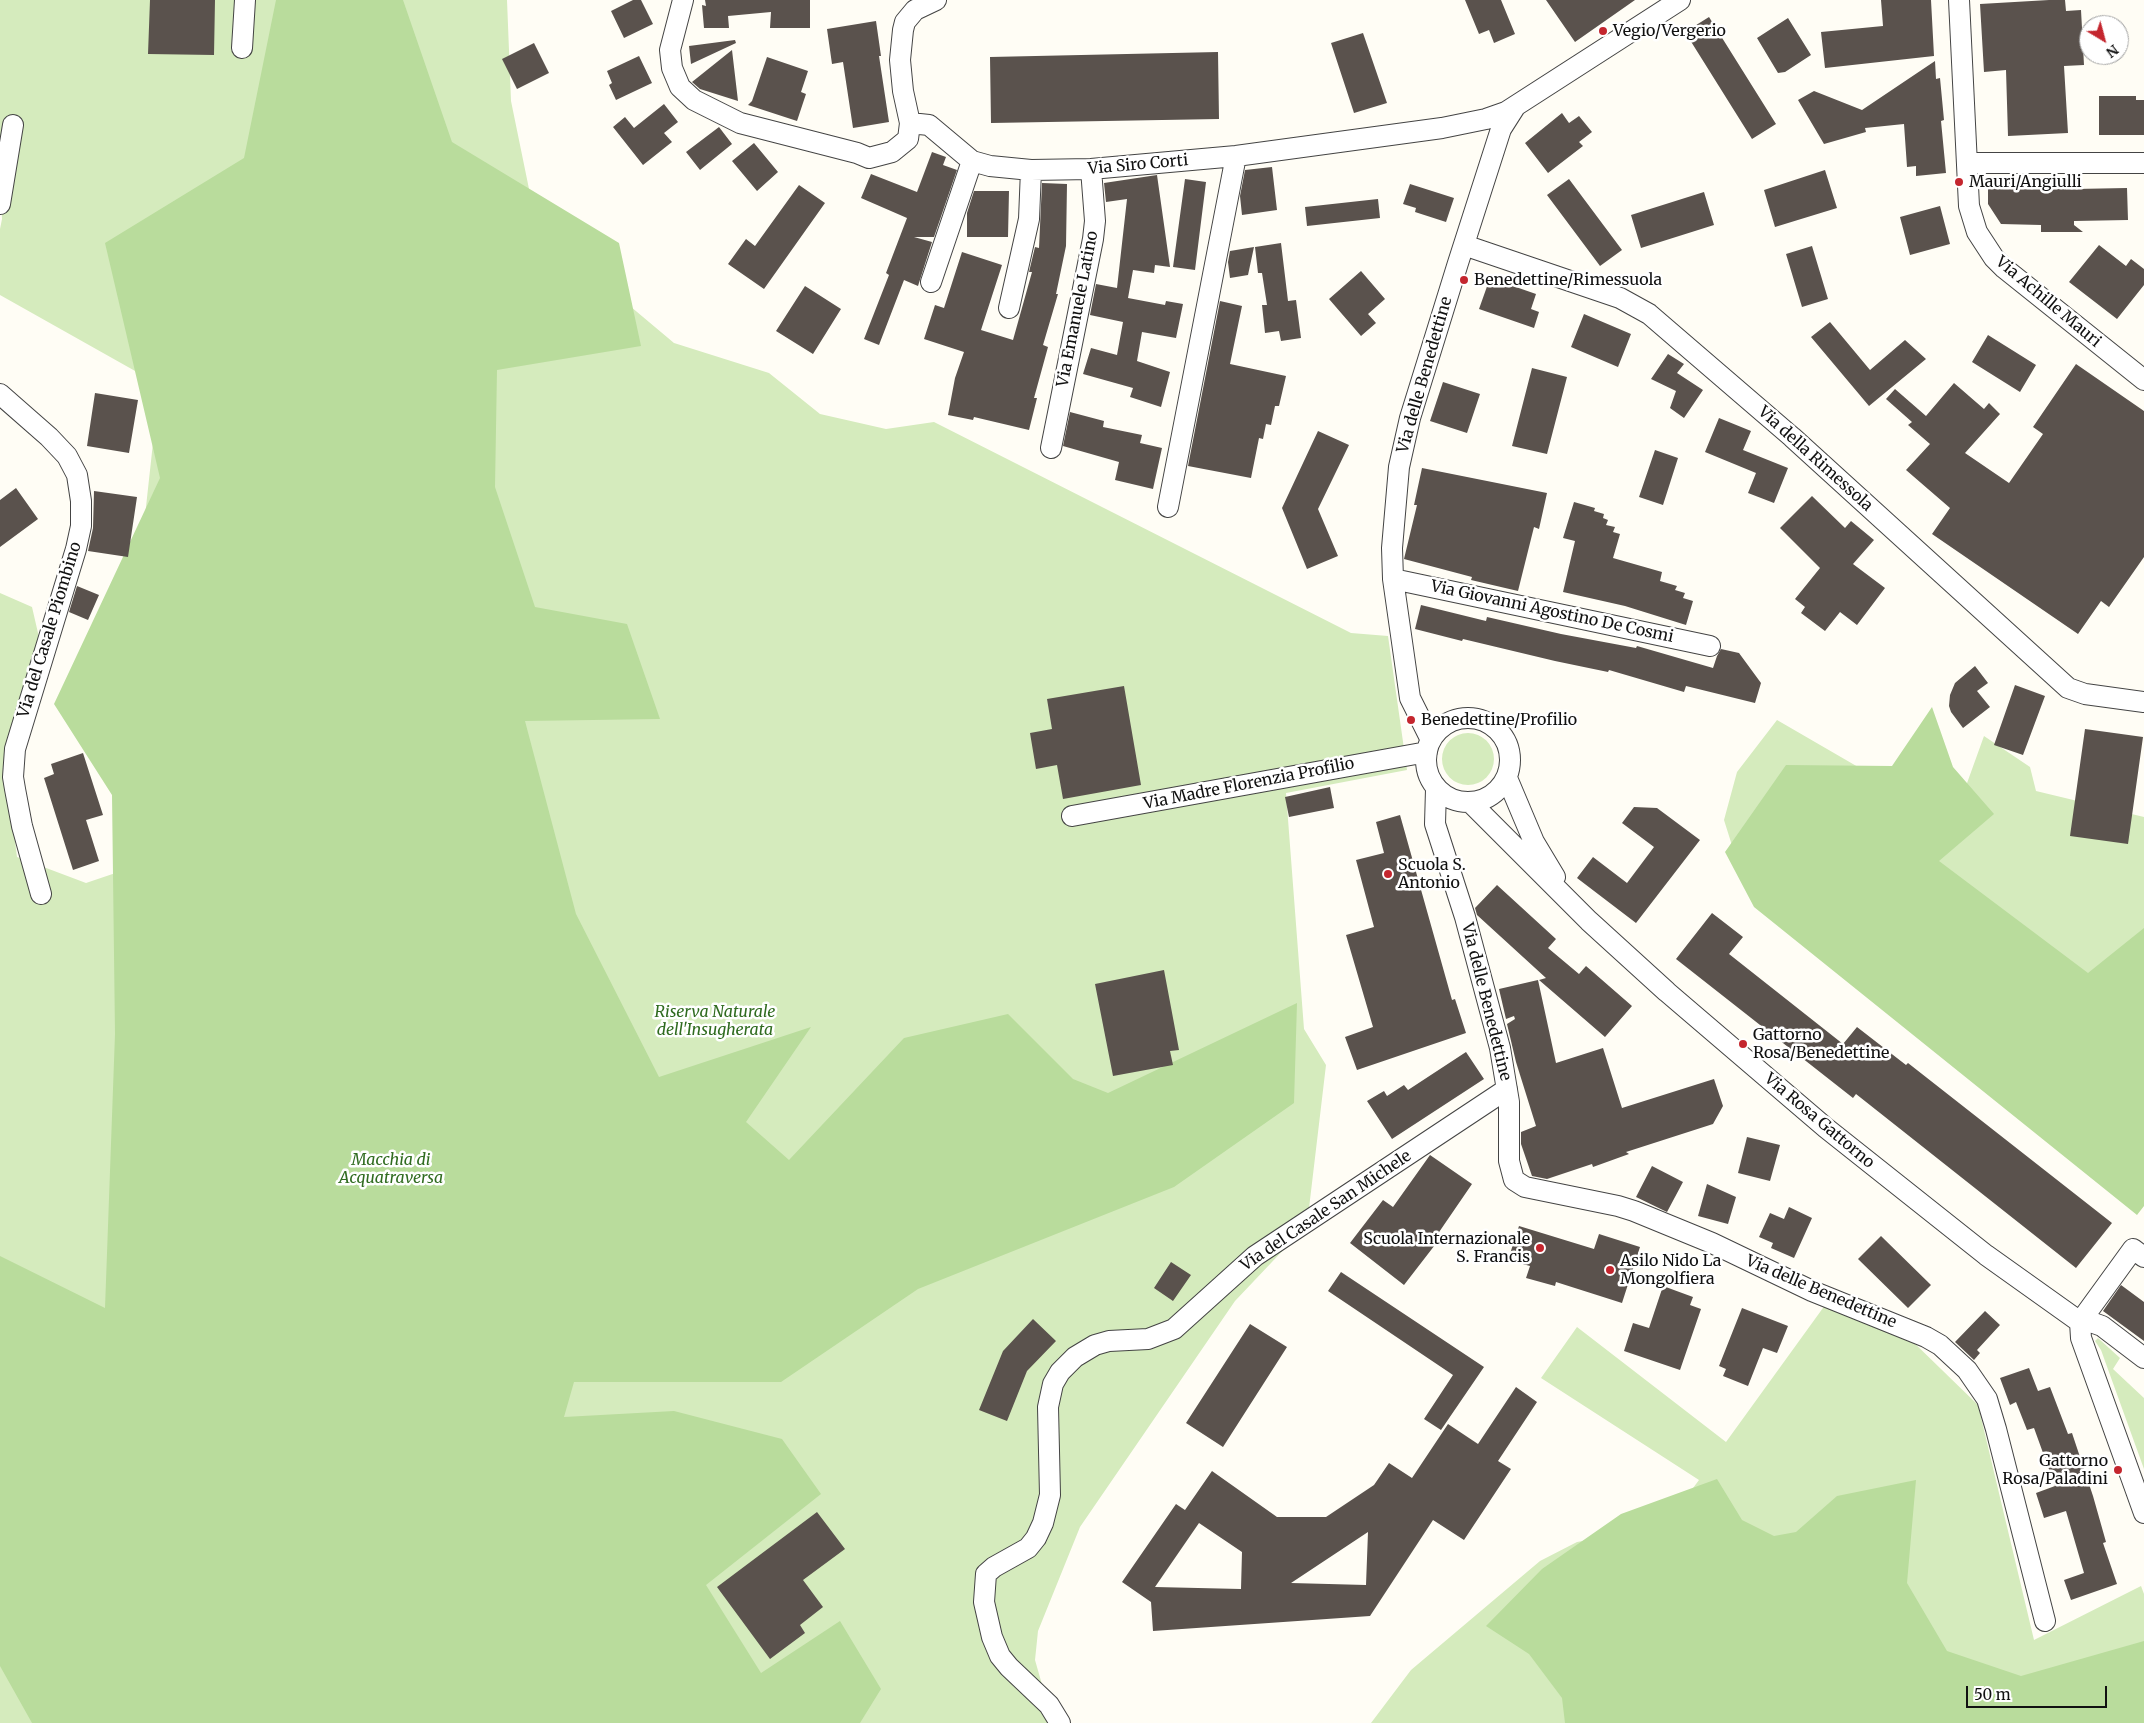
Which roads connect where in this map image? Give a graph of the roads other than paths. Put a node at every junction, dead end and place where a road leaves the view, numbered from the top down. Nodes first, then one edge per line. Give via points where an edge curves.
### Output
1 (245, 0) edge
2 (683, 0) edge
3 (936, 0) edge
4 (1680, 0) edge
5 (1958, 0) edge
6 (242, 48) dead end
7 (1516, 105) junction
8 (910, 123) junction
9 (13, 125) dead end
10 (1236, 156) junction
11 (972, 161) junction
12 (1968, 163) junction
13 (2144, 163) edge
14 (1091, 169) junction
15 (1031, 170) junction
16 (0, 204) edge
17 (1464, 245) junction
18 (931, 282) dead end
19 (1009, 308) dead end
20 (2144, 380) edge
21 (0, 394) edge
22 (1050, 448) dead end
23 (1168, 508) dead end
24 (1393, 578) junction
25 (1710, 646) dead end
26 (2144, 702) edge
27 (1429, 746) junction
28 (1507, 778) junction
29 (1436, 789) junction
30 (1471, 803) junction
31 (1072, 816) dead end
32 (41, 894) dead end
33 (1570, 902) junction
34 (1507, 1089) junction
35 (2144, 1257) edge
36 (2080, 1322) junction
37 (2144, 1358) edge
38 (2144, 1513) edge
39 (2045, 1621) dead end
40 (1060, 1723) edge

1 - 6 street
2 - 8 street via 670,50 672,68 680,87 694,100 740,123 869,158 900,147 908,139
3 - 8 street via 915,10 903,30 900,60
4 - 7 street, Via Siro Corti
5 - 12 street, Via Achille Mauri
7 - 10 street, Via Siro Corti via 1496,116 1442,128
7 - 17 street, Via delle Benedettine via 1502,128
8 - 11 street, Via Siro Corti via 929,125
9 - 16 street
10 - 14 street, Via Siro Corti
10 - 23 street
11 - 15 street, Via Siro Corti
11 - 18 street
12 - 13 street
12 - 20 street, Via Achille Mauri via 1971,216 1994,258
14 - 15 street, Via Siro Corti
14 - 22 street, Via Emanuele Latino via 1094,239
15 - 19 street via 1029,219
17 - 24 street, Via delle Benedettine via 1403,445 1392,548
17 - 26 street, Via della Rimessola via 1620,298 1649,314 1792,437 2068,688 2084,694
21 - 32 street, Via del Casale Piombino via 67,456 77,475 81,501 81,526 76,549 16,749 13,777 22,826
24 - 25 street, Via Giovanni Agostino De Cosmi
24 - 27 street, Via delle Benedettine via 1410,698
27 - 28 street via 1440,728 1454,721 1472,718 1487,723 1503,736 1510,751
27 - 29 street via 1426,769
27 - 31 street, Via Madre Florenzia Profilio
28 - 30 street via 1494,794
28 - 33 street, Via Rosa Gattorno via 1534,842
29 - 30 street via 1448,798
29 - 34 street, Via delle Benedettine via 1435,824 1486,993
30 - 33 street, Via Rosa Gattorno
33 - 36 street, Via Rosa Gattorno via 1667,992 1841,1140 1986,1255
34 - 39 street, Via delle Benedettine via 1510,1168 1514,1180 1520,1184 1618,1206 1659,1221 1812,1291 1926,1337 1958,1361 1981,1389 1991,1411
34 - 40 street, Via del Casale San Michele via 1256,1256 1174,1329 1148,1339 1095,1345 1075,1357 1060,1372 1053,1384 1048,1407 1050,1495 1043,1522 1028,1548 986,1574 984,1602 1000,1656 1049,1705
35 - 36 street via 2133,1249
36 - 37 street, Via Rosa Gattorno via 2102,1326
36 - 38 street via 2081,1338

